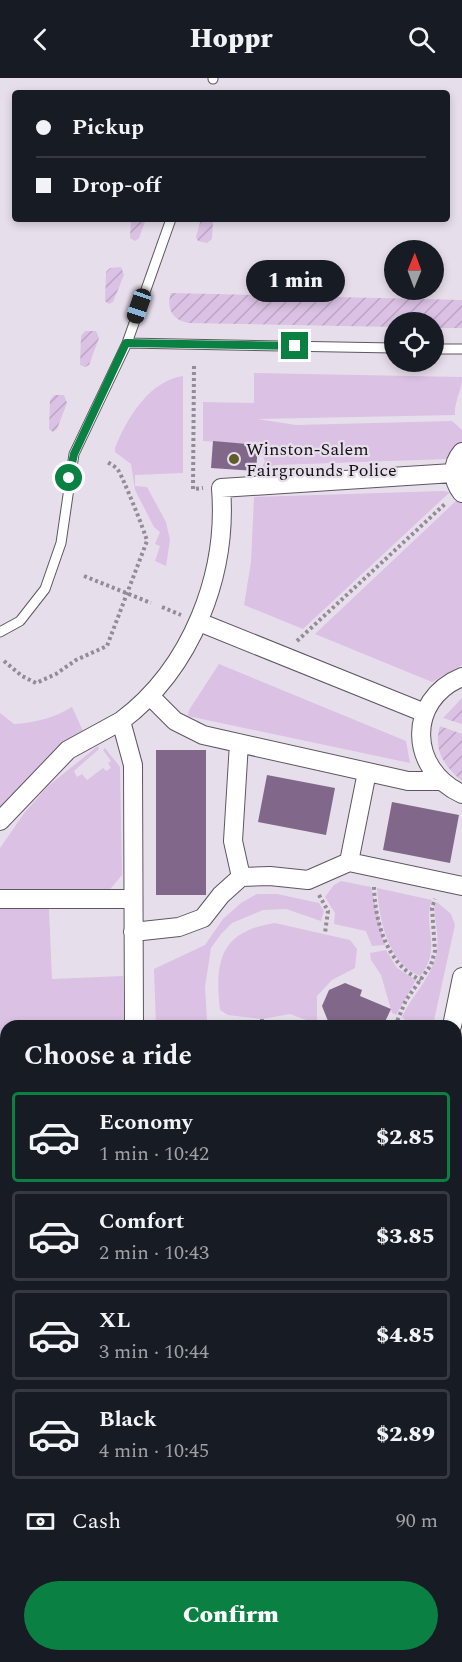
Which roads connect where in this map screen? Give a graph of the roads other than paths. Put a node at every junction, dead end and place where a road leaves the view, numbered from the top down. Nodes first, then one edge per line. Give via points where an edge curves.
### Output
1 (170, 222) edge
2 (126, 343) junction
3 (384, 348) edge
4 (444, 349) edge
5 (462, 349) edge
6 (462, 452) edge
7 (453, 473) junction
8 (461, 493) edge
9 (199, 622) junction
10 (0, 632) edge
11 (462, 677) edge
12 (150, 696) junction
13 (425, 713) junction
14 (122, 721) junction
15 (239, 743) junction
16 (367, 772) junction
17 (440, 781) junction
18 (462, 794) edge
19 (0, 821) edge
20 (349, 862) junction
21 (241, 878) junction
22 (462, 886) edge
23 (0, 899) edge
24 (132, 899) junction
25 (133, 932) junction
26 (462, 977) edge
27 (134, 1020) edge
28 (453, 1020) edge

1 - 2 lane
2 - 3 lane
2 - 10 lane via 74,454 61,543 45,589 20,621
4 - 5 lane
6 - 7 street
7 - 8 street
7 - 9 street via 221,488 223,511 217,561
9 - 12 street
9 - 13 street
11 - 13 street via 435,695
12 - 14 street
12 - 15 street via 175,721 203,735
13 - 17 street via 420,734 423,755
14 - 19 street via 68,750
14 - 24 street via 133,765
15 - 16 street
15 - 21 street via 233,841
16 - 17 street via 408,781
16 - 20 street
17 - 18 street
20 - 21 street via 308,880
20 - 22 street
21 - 25 street via 221,894 203,918 179,927
23 - 24 street
24 - 25 street
25 - 27 street
26 - 28 street

